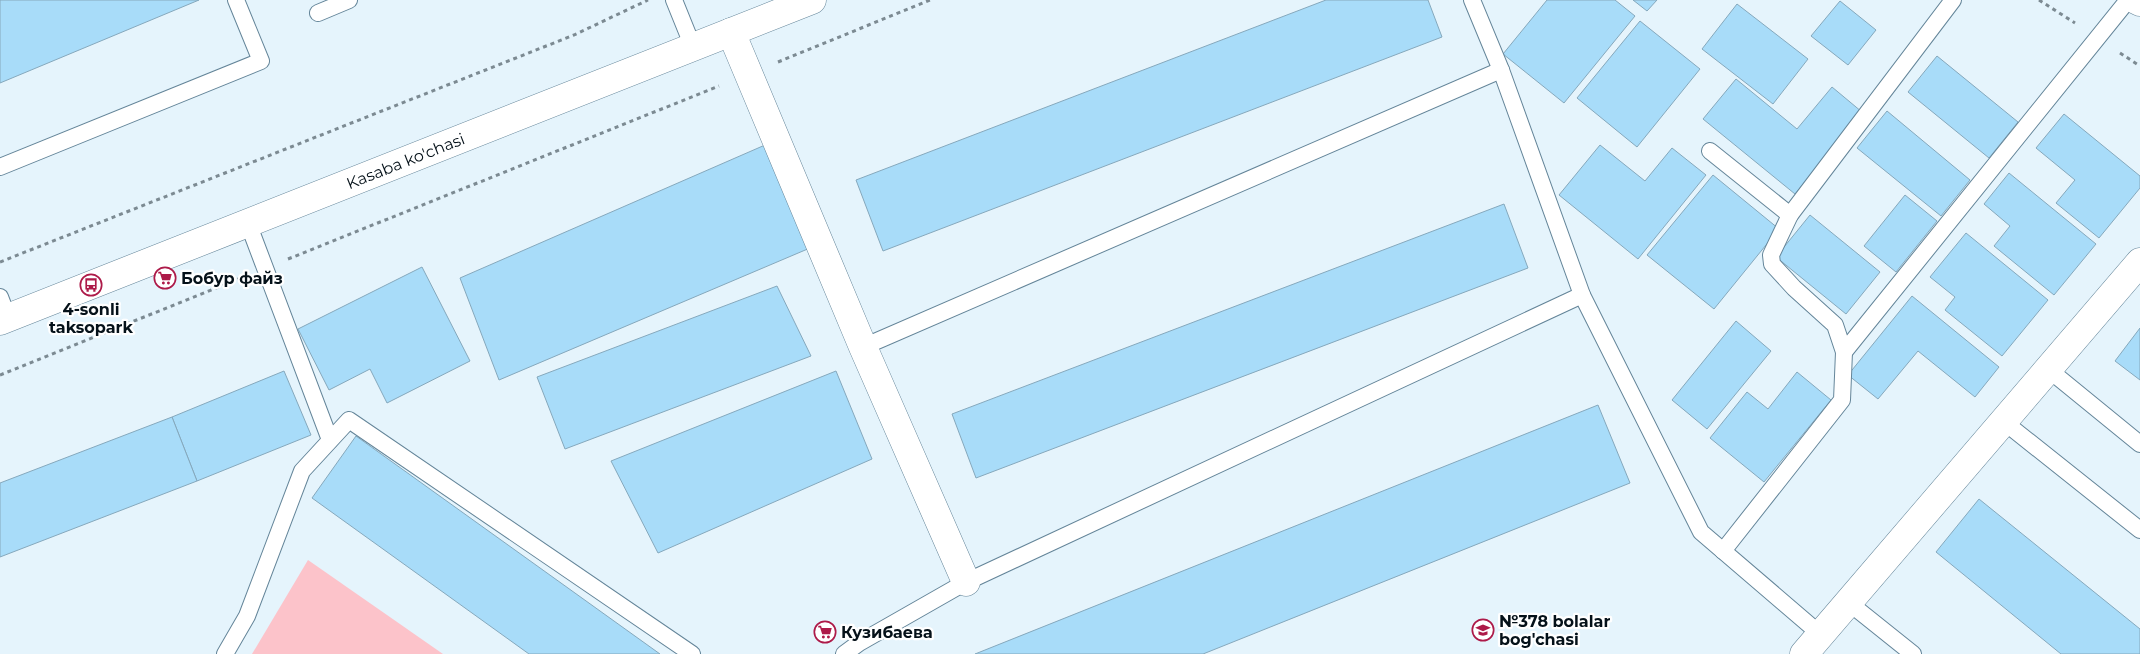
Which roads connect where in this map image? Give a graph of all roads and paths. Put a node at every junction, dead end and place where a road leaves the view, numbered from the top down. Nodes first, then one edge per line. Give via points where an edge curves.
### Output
1 (236, 0) edge
2 (349, 0) edge
3 (648, 0) edge
4 (674, 0) edge
5 (812, 0) edge
6 (930, 0) edge
7 (1472, 0) edge
8 (1953, 0) edge
9 (2128, 0) edge
10 (2136, 0) edge
11 (2140, 2) edge
12 (318, 13) dead end
13 (731, 32) junction
14 (693, 47) junction
15 (1501, 70) junction
16 (748, 74) junction
17 (1710, 151) dead end
18 (0, 167) edge
19 (1790, 215) junction
20 (248, 223) junction
21 (0, 262) edge
22 (2140, 262) edge
23 (265, 268) junction
24 (1582, 295) junction
25 (3, 312) edge
26 (863, 347) junction
27 (1844, 352) junction
28 (2048, 370) junction
29 (0, 375) edge
30 (2003, 421) junction
31 (330, 440) junction
32 (2140, 444) edge
33 (2140, 530) edge
34 (1723, 551) junction
35 (966, 582) junction
36 (1848, 602) junction
37 (1812, 644) edge
38 (225, 654) edge
39 (692, 654) edge
40 (844, 654) edge
41 (1913, 654) edge

1 - 18 lane via 261,61
2 - 12 lane
3 - 21 path via 574,35
4 - 14 lane
5 - 13 street, Kasaba ko'chasi
6 - 16 path
7 - 15 lane
8 - 19 lane
9 - 27 lane
10 - 11 street
13 - 14 street, Kasaba ko'chasi
13 - 16 street
14 - 20 street, Kasaba ko'chasi
15 - 24 lane
15 - 26 lane
16 - 23 path
16 - 26 street
17 - 19 lane
19 - 27 lane via 1771,255 1772,264 1835,325
20 - 23 lane
20 - 25 street, Kasaba ko'chasi
22 - 28 street
23 - 29 path
23 - 31 lane
24 - 34 lane via 1701,532
24 - 35 lane
26 - 35 street
27 - 34 lane via 1842,400
28 - 30 street
28 - 32 lane
30 - 33 lane
30 - 36 street
31 - 38 lane via 302,471 247,616
31 - 39 lane via 349,420
34 - 37 lane
35 - 40 lane
36 - 37 street
36 - 41 lane

